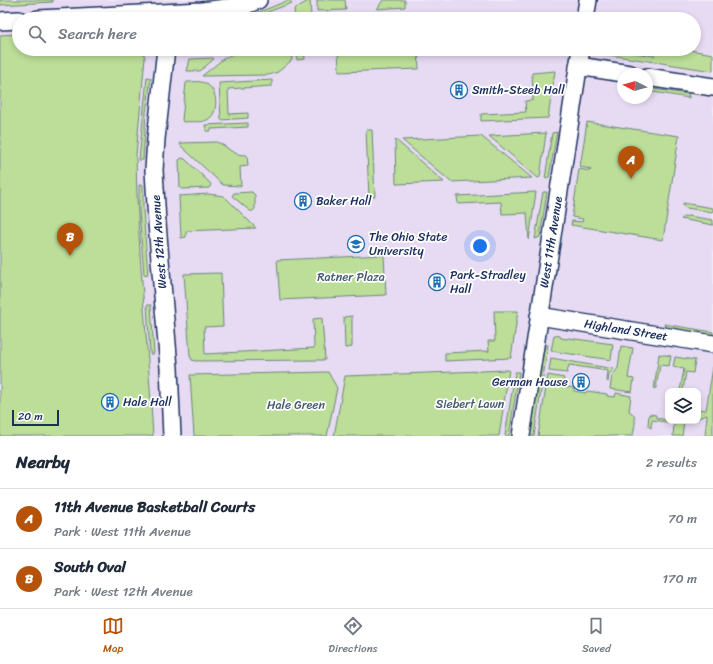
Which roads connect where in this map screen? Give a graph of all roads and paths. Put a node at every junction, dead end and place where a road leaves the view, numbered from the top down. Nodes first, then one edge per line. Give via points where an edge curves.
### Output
1 (258, 0) edge
2 (588, 0) edge
3 (171, 10) edge
4 (141, 12) edge
5 (586, 12) edge
6 (12, 20) edge
7 (0, 21) edge
8 (165, 56) edge
9 (580, 56) edge
10 (578, 66) junction
11 (617, 72) edge
12 (653, 78) edge
13 (713, 87) edge
14 (539, 316) junction
15 (713, 344) edge
16 (172, 436) edge
17 (520, 436) edge

1 - 3 street via 243,6 202,11
2 - 5 street
3 - 4 street
6 - 7 street
8 - 16 street, West 12th Avenue via 154,170
9 - 10 street, West 11th Avenue
10 - 11 street
10 - 14 street, West 11th Avenue
12 - 13 street
14 - 15 street, Highland Street
14 - 17 street, West 11th Avenue

